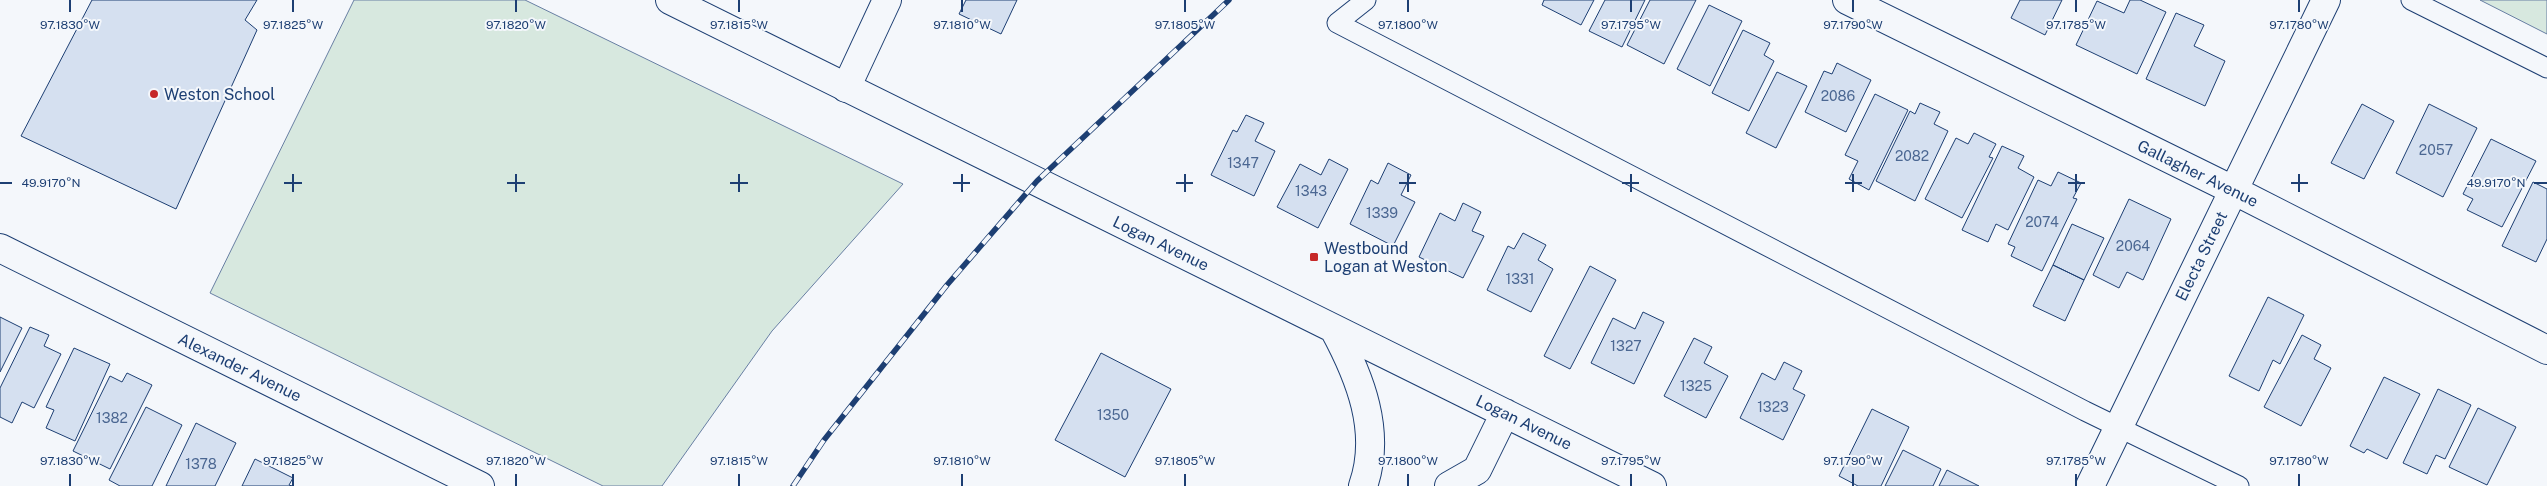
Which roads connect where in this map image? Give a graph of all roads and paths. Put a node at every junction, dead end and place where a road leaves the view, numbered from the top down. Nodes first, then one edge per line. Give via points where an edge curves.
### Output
1 (670, 0) edge
2 (887, 0) edge
3 (1366, 0) edge
4 (1847, 0) edge
5 (2326, 0) edge
6 (2411, 0) edge
7 (2547, 68) edge
8 (846, 88) junction
9 (2233, 190) junction
10 (0, 248) edge
11 (1334, 329) junction
12 (2547, 350) edge
13 (1505, 413) junction
14 (2118, 428) junction
15 (480, 486) edge
16 (1362, 486) edge
17 (1449, 486) edge
18 (1652, 486) edge
19 (2090, 486) edge
20 (2239, 486) edge

1 - 8 street, Logan Avenue
2 - 8 street
3 - 14 lane via 1337,23
4 - 9 street, Gallagher Avenue
5 - 9 street, Electa Street
6 - 7 lane
8 - 11 street, Logan Avenue
9 - 12 street, Gallagher Avenue
9 - 14 street, Electa Street
10 - 15 street, Alexander Avenue
11 - 13 street, Logan Avenue
11 - 16 street via 1353,365 1368,418 1368,469
13 - 17 street via 1477,470
13 - 18 street, Logan Avenue
14 - 19 street, Electa Street
14 - 20 lane

